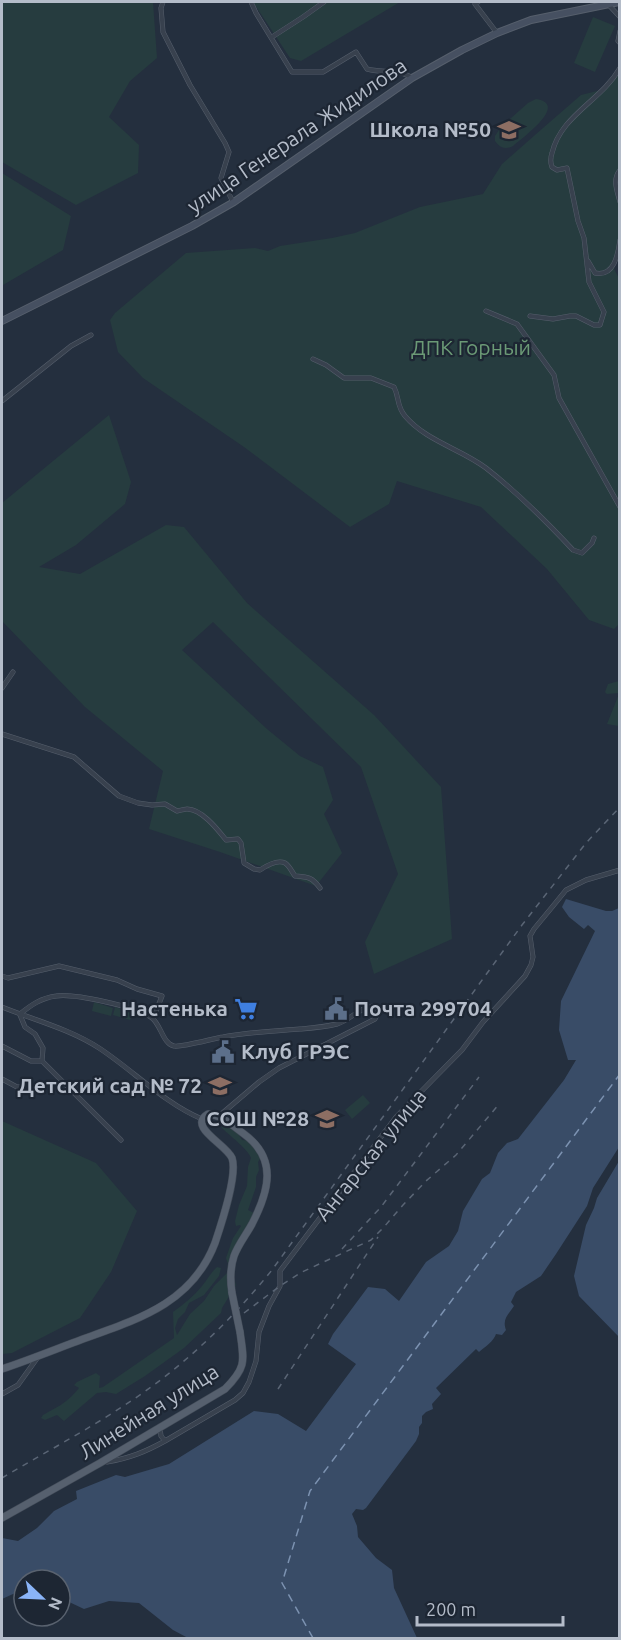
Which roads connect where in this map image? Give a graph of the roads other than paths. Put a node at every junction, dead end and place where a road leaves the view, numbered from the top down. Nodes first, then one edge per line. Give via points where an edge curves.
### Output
1 (163, 2) edge
2 (251, 2) edge
3 (324, 2) edge
4 (478, 2) edge
5 (619, 2) edge
6 (607, 3) edge
7 (620, 17) edge
8 (620, 31) edge
9 (497, 33) junction
10 (272, 37) junction
11 (620, 43) edge
12 (620, 68) edge
13 (412, 78) junction
14 (620, 170) edge
15 (234, 202) junction
16 (620, 202) edge
17 (620, 240) edge
18 (586, 258) junction
19 (486, 311) dead end
20 (530, 316) dead end
21 (2, 321) edge
22 (91, 335) dead end
23 (313, 359) dead end
24 (2, 401) edge
25 (620, 507) edge
26 (594, 538) dead end
27 (13, 672) dead end
28 (2, 688) edge
29 (2, 734) edge
30 (620, 870) edge
31 (320, 888) dead end
32 (2, 976) edge
33 (2, 1007) edge
34 (20, 1014) junction
35 (153, 1019) junction
36 (2, 1046) edge
37 (42, 1062) junction
38 (2, 1079) edge
39 (23, 1087) dead end
40 (219, 1117) junction
41 (202, 1119) junction
42 (121, 1140) dead end
43 (39, 1356) junction
44 (2, 1370) edge
45 (2, 1394) edge
46 (160, 1428) junction
47 (165, 1441) junction
48 (100, 1463) junction
49 (2, 1518) edge

1 - 15 street via 163,32 229,152 221,178
2 - 10 street
3 - 10 street
4 - 9 street via 475,4
5 - 6 main road, улица Генерала Жидилова
6 - 7 street
6 - 9 main road, улица Генерала Жидилова via 531,20
8 - 11 street
9 - 13 main road, улица Генерала Жидилова
10 - 13 street via 292,72 323,72 356,52 367,69
12 - 18 street via 561,131 550,162 557,170 567,168
13 - 15 main road, улица Генерала Жидилова
14 - 16 street via 615,183
15 - 21 main road, улица Генерала Жидилова
17 - 18 street via 614,266 608,272 595,273
18 - 20 street via 589,282 604,312 600,325 576,316
19 - 25 street via 517,324 555,375 558,398
22 - 24 street via 71,346
23 - 26 street via 344,378 371,378 394,387 398,406 413,424 486,468 573,550 582,553
27 - 28 street
29 - 31 street via 74,757 118,796 138,803 165,804 177,811 189,808 214,825 226,840 238,839 244,863 260,870 283,862 295,876 308,877
30 - 47 street, Ангарская улица via 566,890 534,929 530,936 533,957 525,976 462,1050 396,1117 280,1271 280,1286 259,1332 256,1361 243,1392
32 - 35 street via 8,978 59,966 117,980 162,996
33 - 34 street
34 - 35 street via 44,998 69,995 130,1008
34 - 37 street via 43,1048
34 - 41 street via 83,1038 173,1105
35 - 40 street via 169,1043 181,1046 228,1036 324,1026 339,1023 367,1007 378,1009 375,1019 279,1068
36 - 37 street via 31,1061
37 - 42 street
38 - 39 street
40 - 41 main road via 208,1114
40 - 46 main road, Линейная улица, bridge via 260,1150 267,1177 262,1202 234,1258 232,1293 243,1359 235,1379
41 - 43 main road via 204,1130 231,1158 233,1172 218,1235 202,1269 173,1299 134,1321
43 - 44 main road
43 - 45 street via 18,1385
46 - 47 street
46 - 48 main road, Линейная улица
47 - 48 street, Ангарская улица via 129,1458
48 - 49 main road, Линейная улица

